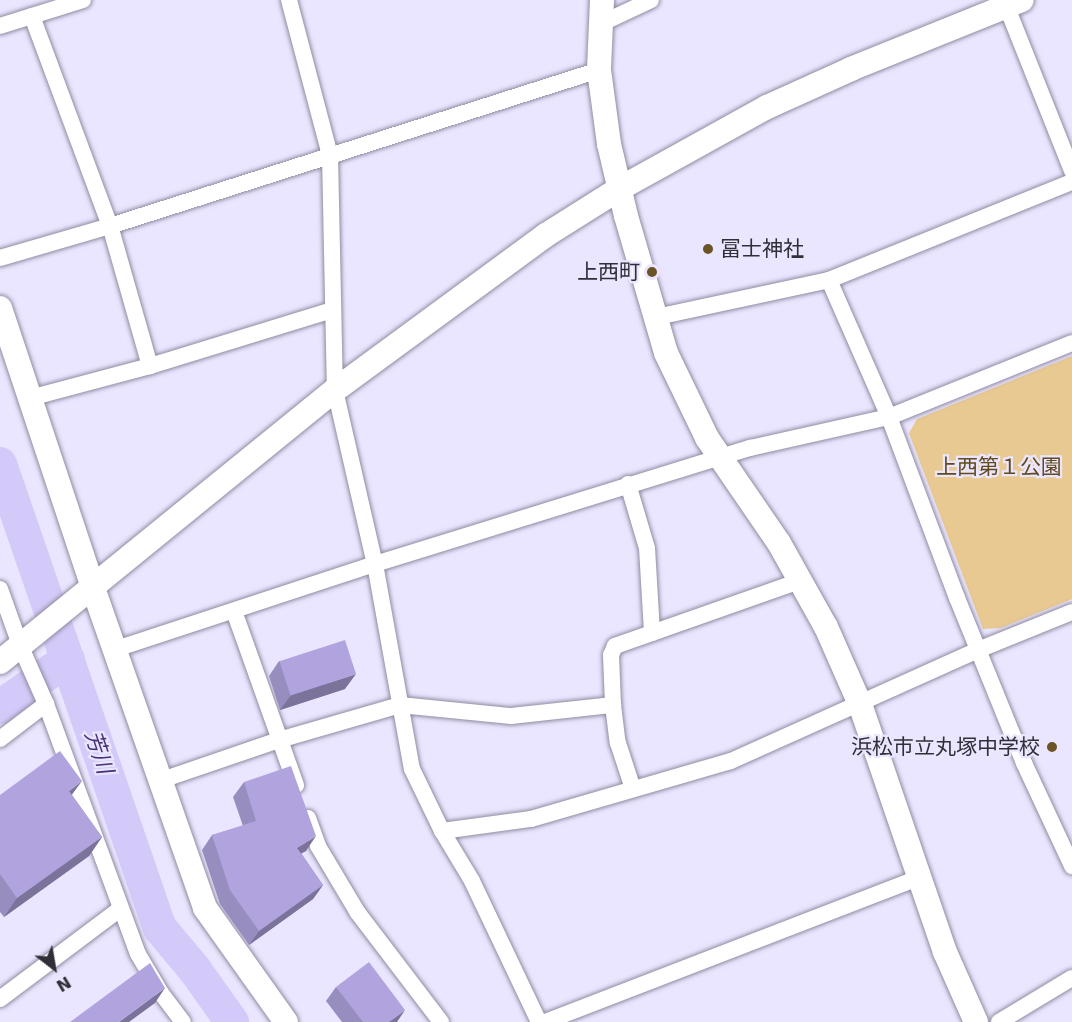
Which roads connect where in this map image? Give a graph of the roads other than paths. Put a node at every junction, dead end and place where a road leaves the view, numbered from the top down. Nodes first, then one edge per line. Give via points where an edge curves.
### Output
1 (83, 0) edge
2 (290, 0) edge
3 (651, 0) edge
4 (1011, 2) edge
5 (602, 12) edge
6 (32, 16) junction
7 (0, 26) edge
8 (599, 70) junction
9 (330, 155) junction
10 (1072, 171) edge
11 (1072, 182) edge
12 (619, 189) junction
13 (110, 226) junction
14 (0, 258) edge
15 (829, 280) junction
16 (0, 308) edge
17 (332, 310) junction
18 (657, 317) junction
19 (1072, 343) edge
20 (150, 366) junction
21 (335, 390) junction
22 (30, 398) junction
23 (889, 417) junction
24 (720, 457) junction
25 (628, 484) junction
26 (375, 564) junction
27 (800, 581) junction
28 (0, 590) edge
29 (86, 591) junction
30 (234, 611) junction
31 (1072, 612) edge
32 (652, 633) junction
33 (26, 649) junction
34 (116, 649) junction
35 (978, 650) junction
36 (0, 662) edge
37 (44, 698) junction
38 (860, 704) junction
39 (400, 705) junction
40 (613, 705) junction
41 (0, 739) edge
42 (279, 740) junction
43 (159, 781) junction
44 (633, 789) junction
45 (442, 831) junction
46 (1072, 866) edge
47 (918, 878) junction
48 (121, 908) junction
49 (1072, 978) edge
50 (0, 999) edge
51 (183, 1022) edge
52 (286, 1022) edge
53 (441, 1022) edge
54 (539, 1022) edge
55 (545, 1022) edge
56 (976, 1022) edge
57 (999, 1022) edge

1 - 6 street
2 - 9 street
3 - 5 street
4 - 10 street
4 - 12 street via 767,107
5 - 8 street
6 - 7 street
6 - 13 street
8 - 9 street
8 - 12 street
9 - 13 street
9 - 17 street
11 - 15 street
12 - 18 street
12 - 21 street via 506,262
13 - 14 street
13 - 20 street
15 - 18 street
15 - 23 street
16 - 22 street
17 - 20 street
17 - 21 street
18 - 24 street via 666,353 683,393
19 - 23 street
20 - 22 street
21 - 26 street
21 - 29 street
22 - 29 street
23 - 24 street
23 - 35 street
24 - 25 street
24 - 27 street
25 - 26 street
25 - 32 street via 647,548
26 - 30 street
26 - 39 street
27 - 32 street
27 - 38 street via 826,627
28 - 33 street
29 - 33 street
29 - 34 street
30 - 34 street
30 - 42 street
31 - 35 street
32 - 40 street via 621,642 612,650
33 - 36 street
33 - 37 street
34 - 43 street
35 - 38 street
35 - 46 street
37 - 41 street
37 - 48 street
38 - 44 street via 731,761
38 - 47 street
39 - 40 street via 511,716
39 - 42 street
39 - 45 street via 414,779
40 - 44 street via 618,743
42 - 43 street
42 - 53 street via 318,846 358,913
43 - 52 street via 205,908
44 - 45 street via 522,821
45 - 54 street via 471,881
47 - 55 street
47 - 56 street
48 - 50 street
48 - 51 street via 149,974
49 - 57 street

